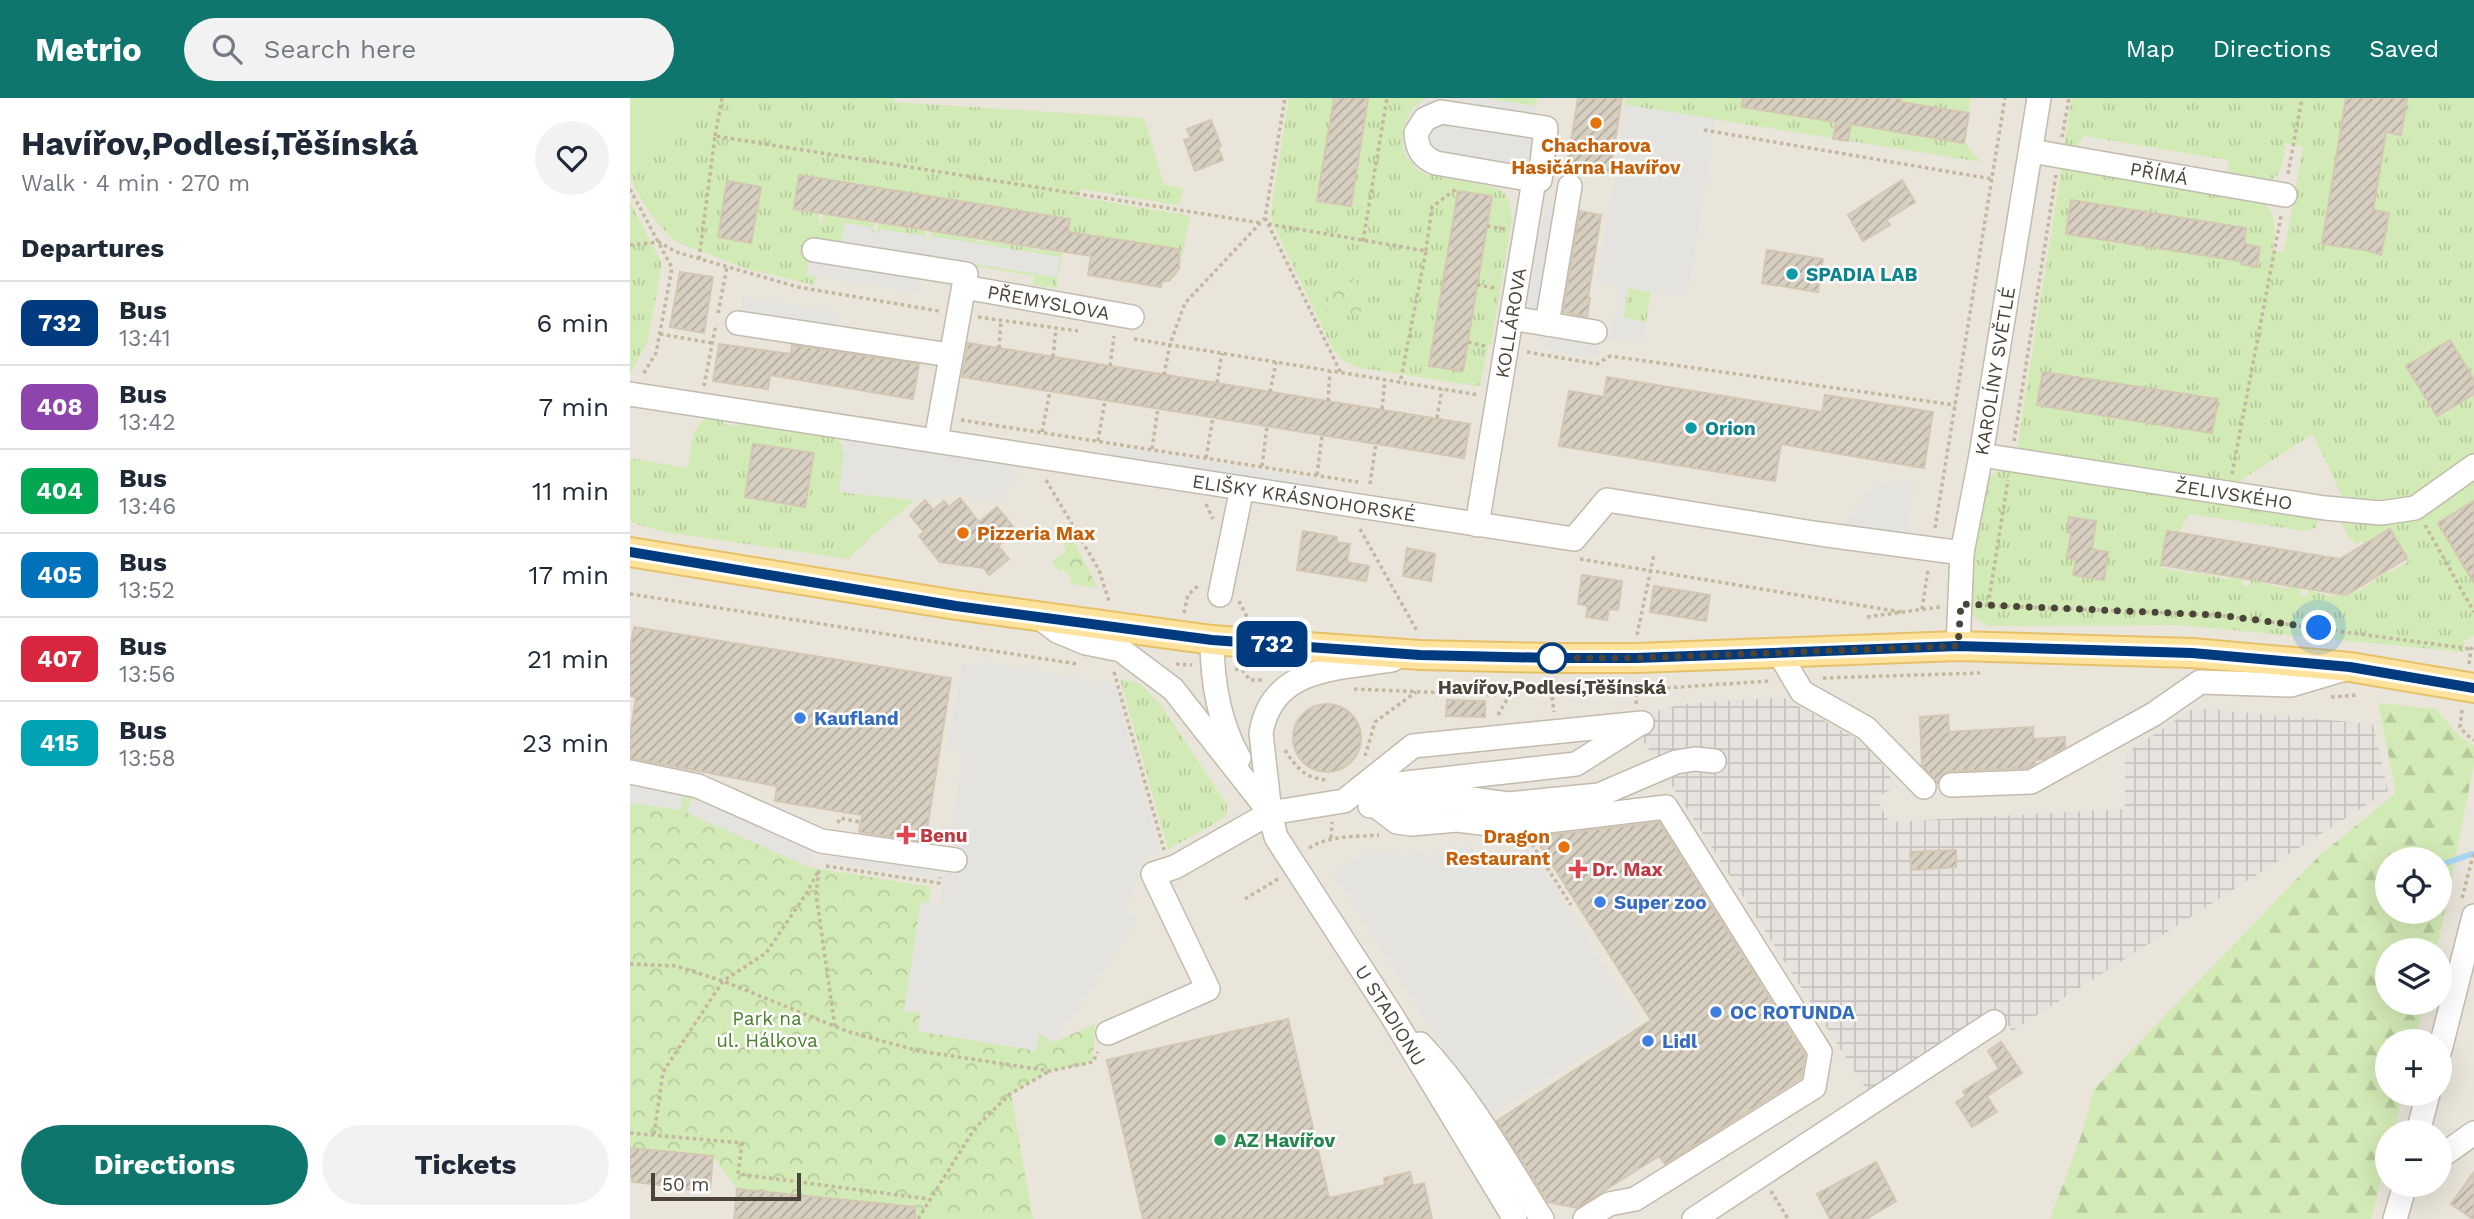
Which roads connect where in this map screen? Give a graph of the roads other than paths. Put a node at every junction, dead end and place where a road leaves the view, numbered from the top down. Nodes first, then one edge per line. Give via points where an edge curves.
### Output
1 (2039, 98) edge
2 (2031, 151) junction
3 (1534, 180) junction
4 (1570, 186) dead end
5 (2285, 195) road end
6 (814, 250) dead end
7 (964, 287) junction
8 (1132, 317) dead end
9 (1511, 318) junction
10 (738, 323) dead end
11 (1547, 324) junction
12 (1595, 332) dead end
13 (950, 355) junction
14 (634, 389) edge
15 (938, 429) junction
16 (1981, 454) junction
17 (2474, 466) edge
18 (1242, 488) junction
19 (1477, 525) junction
20 (630, 552) edge
21 (1962, 553) junction
22 (1219, 591) road end
23 (1038, 617) junction
24 (1419, 643) junction
25 (1958, 646) junction
26 (1207, 653) junction
27 (1779, 653) junction
28 (2350, 667) junction
29 (2468, 697) edge
30 (1714, 761) dead end
31 (630, 772) edge
32 (1951, 785) dead end
33 (1924, 786) dead end
34 (1346, 802) junction
35 (1376, 806) junction
36 (1270, 813) junction
37 (955, 860) dead end
38 (2474, 916) edge
39 (1392, 1016) junction
40 (1994, 1022) dead end
41 (2445, 1029) edge
42 (1108, 1033) road end
43 (2474, 1133) edge
44 (2452, 1149) edge
45 (2401, 1197) edge
46 (1515, 1219) edge
47 (1542, 1219) edge
48 (1584, 1219) edge
49 (1694, 1219) edge
50 (2395, 1219) edge

1 - 2 street, KAROLÍNY SVĚTLÉ
2 - 5 street, PŘÍMÁ
2 - 16 street, KAROLÍNY SVĚTLÉ
3 - 3 street, KOLLÁROVA via 1540,180 1546,128 1441,112 1425,119 1416,133 1420,152 1436,163
3 - 9 street, KOLLÁROVA
4 - 11 street
6 - 7 street, PŘEMYSLOVA via 966,274
7 - 8 street, PŘEMYSLOVA
7 - 13 street, PŘEMYSLOVA
9 - 11 street
9 - 19 street, KOLLÁROVA
10 - 13 street
11 - 12 street
13 - 15 street, PŘEMYSLOVA
14 - 15 street, ELIŠKY KRÁSNOHORSKÉ
15 - 18 street, ELIŠKY KRÁSNOHORSKÉ
16 - 17 street, ŽELIVSKÉHO via 2381,513 2415,508
16 - 21 street, KAROLÍNY SVĚTLÉ
18 - 19 street, ELIŠKY KRÁSNOHORSKÉ
18 - 22 street
19 - 21 street, ELIŠKY KRÁSNOHORSKÉ via 1574,539 1607,500
20 - 23 main road
21 - 25 street, KAROLÍNY SVĚTLÉ
23 - 26 main road
23 - 36 street, U STADIONU via 1086,643 1121,650 1173,688
24 - 26 main road
24 - 27 main road via 1636,658
24 - 36 street, U STADIONU via 1306,675 1275,698 1261,733
25 - 27 main road
25 - 28 main road via 2192,653
26 - 36 street, U STADIONU via 1232,745
27 - 33 street via 1802,692 1866,728
28 - 29 main road
28 - 32 street via 2291,685 2200,682 2154,714 2031,782
30 - 35 street via 1676,762 1599,795 1508,804 1457,797
31 - 37 street via 698,786 821,841
34 - 34 street via 1576,764 1642,723 1413,746
34 - 35 street via 1354,808
34 - 36 street
35 - 48 street via 1396,822 1457,820 1506,826 1665,807 1819,1052 1814,1087 1635,1199 1609,1204
36 - 39 street, U STADIONU via 1286,868
36 - 42 street via 1175,867 1153,874 1208,989
38 - 41 street
39 - 46 street, U STADIONU
39 - 47 street via 1447,1073
40 - 49 street
43 - 44 street
45 - 50 street

